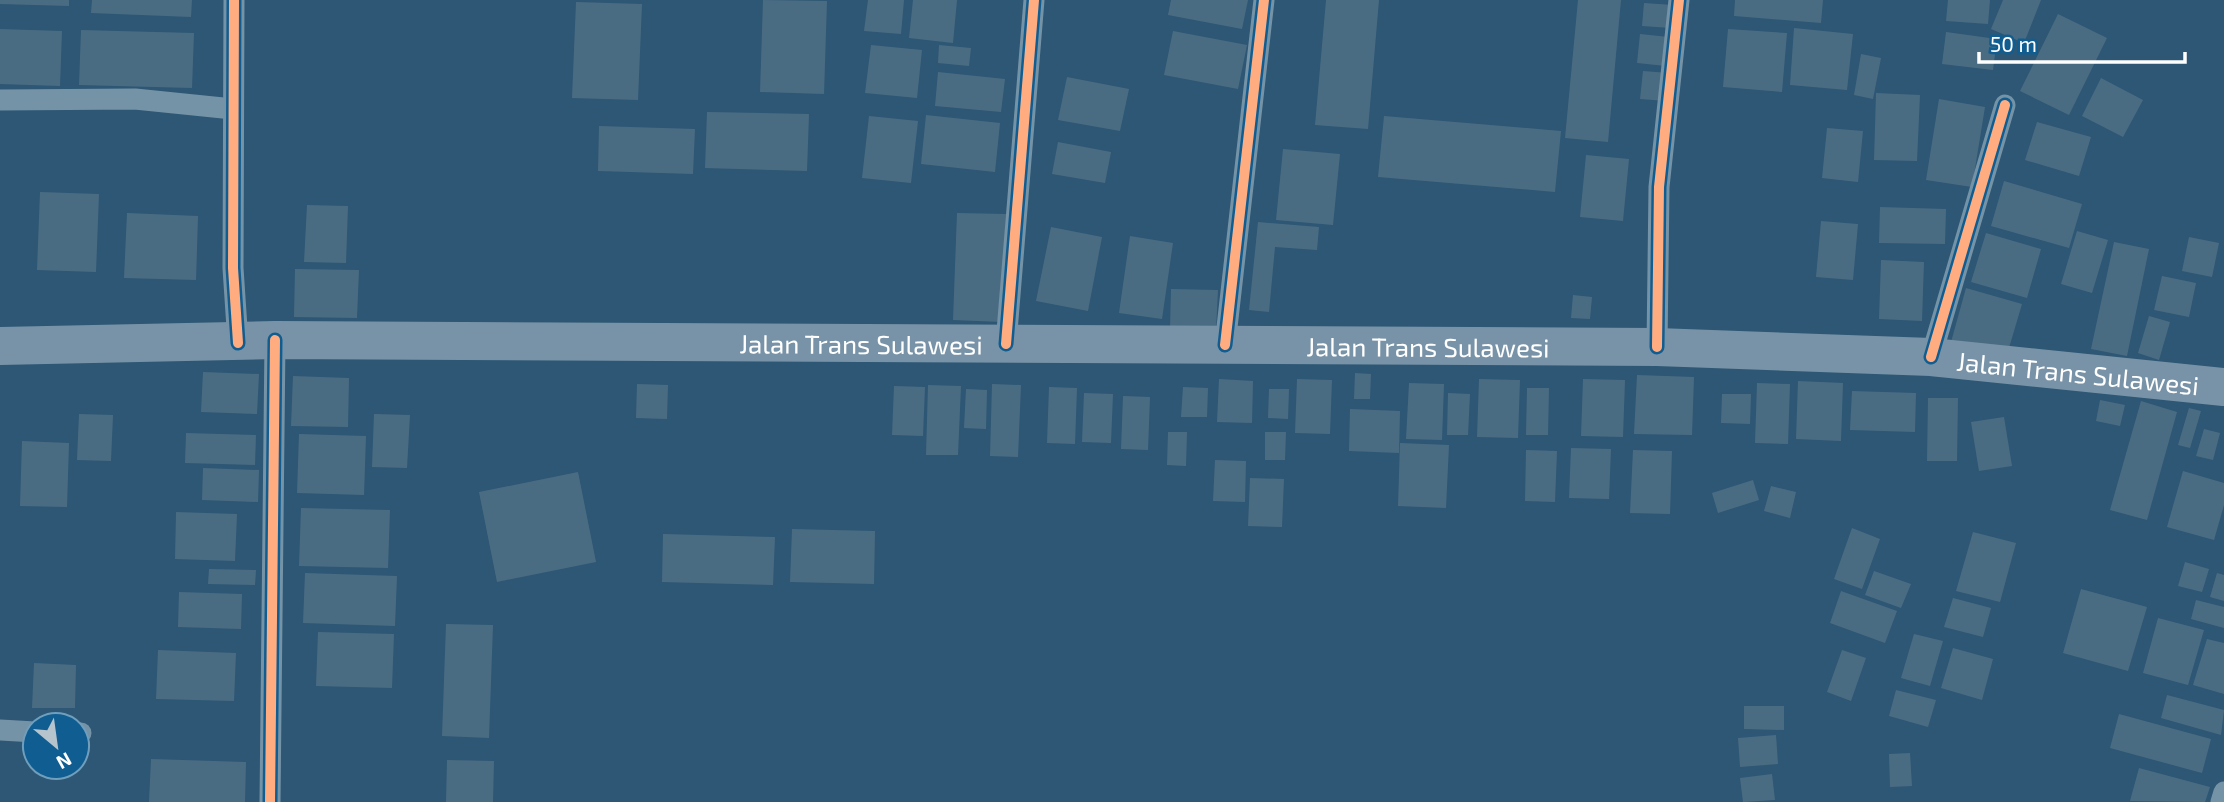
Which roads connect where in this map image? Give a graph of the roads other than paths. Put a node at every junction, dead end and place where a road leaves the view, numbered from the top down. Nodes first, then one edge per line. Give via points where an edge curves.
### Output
1 (234, 0) edge
2 (1034, 0) edge
3 (1264, 0) edge
4 (1679, 0) edge
5 (0, 100) edge
6 (2005, 105) dead end
7 (233, 109) junction
8 (275, 340) junction
9 (238, 343) junction
10 (1006, 344) junction
11 (1225, 345) junction
12 (0, 346) edge
13 (1657, 347) junction
14 (1931, 357) junction
15 (2224, 387) edge
16 (0, 730) edge
17 (21, 731) edge
18 (2224, 792) edge
19 (270, 802) edge
20 (2221, 802) edge

1 - 7 street
2 - 10 street
3 - 11 street
4 - 13 street via 1659,187
5 - 7 street via 135,99
6 - 14 street
7 - 9 street
8 - 9 highway, Jalan Trans Sulawesi
8 - 10 highway, Jalan Trans Sulawesi
8 - 19 street
9 - 12 highway, Jalan Trans Sulawesi
10 - 11 highway, Jalan Trans Sulawesi
11 - 13 highway, Jalan Trans Sulawesi
13 - 14 highway, Jalan Trans Sulawesi
14 - 15 highway, Jalan Trans Sulawesi
16 - 17 street
18 - 20 street

